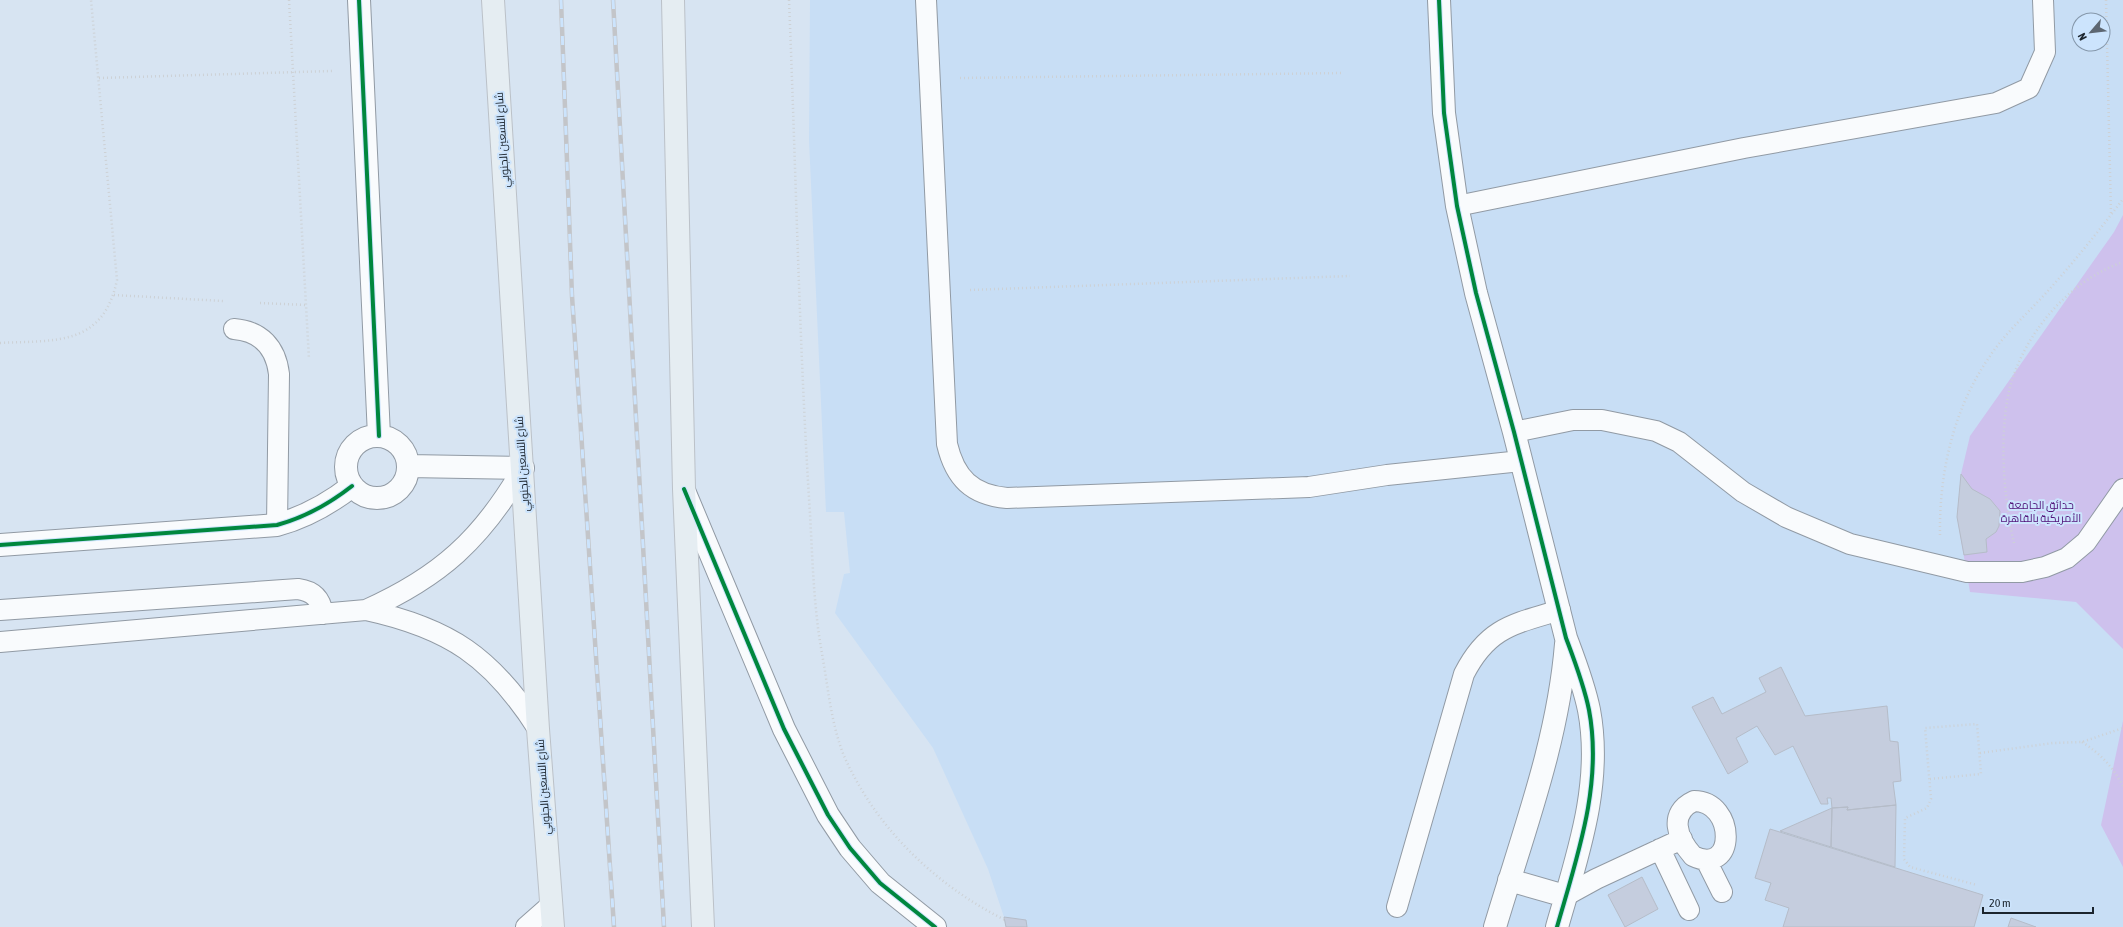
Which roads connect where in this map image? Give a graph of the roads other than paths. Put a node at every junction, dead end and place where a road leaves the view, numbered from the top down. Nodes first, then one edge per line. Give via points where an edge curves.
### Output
1 (359, 0) edge
2 (493, 0) edge
3 (673, 0) edge
4 (926, 0) edge
5 (1438, 0) edge
6 (2043, 0) edge
7 (1457, 206) junction
8 (234, 329) dead end
9 (1514, 432) junction
10 (379, 436) junction
11 (1521, 461) junction
12 (408, 466) junction
13 (522, 468) junction
14 (352, 486) junction
15 (684, 489) junction
16 (2123, 489) edge
17 (278, 525) junction
18 (0, 545) edge
19 (0, 610) edge
20 (366, 610) junction
21 (1560, 610) junction
22 (322, 614) junction
23 (1566, 638) junction
24 (0, 642) edge
25 (538, 728) junction
26 (1682, 839) junction
27 (1660, 849) junction
28 (1706, 860) junction
29 (1509, 880) junction
30 (1722, 892) dead end
31 (1565, 896) junction
32 (551, 905) junction
33 (1397, 907) dead end
34 (1689, 910) dead end
35 (526, 927) edge
36 (553, 927) edge
37 (703, 927) edge
38 (935, 927) edge
39 (1495, 927) edge
40 (1557, 927) edge

1 - 10 street
2 - 13 main road, شارع التسعين الجنوبي
3 - 15 main road
4 - 11 lane via 947,444 950,458 966,483 993,497 1007,498 1309,488 1387,475
5 - 7 street via 1444,113
6 - 7 lane via 2045,52 2029,88 1996,103 1744,148
7 - 9 street via 1476,293
8 - 17 lane via 256,334 272,349 278,362
9 - 11 street
9 - 16 lane via 1573,420 1602,420 1656,431 1679,442 1738,488 1786,517 1850,544 1967,572 2022,572 2045,567 2067,558 2086,542
10 - 12 street via 400,445
10 - 14 street via 367,437 356,442 349,452 346,476
11 - 21 street
12 - 13 street
12 - 14 street via 401,487 382,498 366,496
13 - 20 lane via 489,521 463,549 420,582 394,598
13 - 25 main road, شارع التسعين الجنوبي
14 - 17 street via 310,514
15 - 37 main road
15 - 38 street via 784,730 828,814 850,848 880,883
17 - 18 street
19 - 22 lane via 298,589 311,592 318,598
20 - 22 lane
20 - 25 lane via 428,628 466,648 494,671 519,698
21 - 23 street
21 - 33 lane via 1516,623 1500,631 1484,642 1473,657 1464,674
22 - 24 lane
23 - 29 street via 1552,740
23 - 31 street via 1582,679 1590,711 1593,777 1588,809
25 - 32 main road, شارع التسعين الجنوبي
26 - 27 lane
26 - 28 lane via 1692,856
26 - 28 lane via 1677,819 1680,811 1694,801 1703,801 1711,805 1723,824 1727,838 1726,846 1721,853
27 - 31 lane
27 - 34 lane
28 - 30 lane
29 - 31 street
29 - 39 street
31 - 40 street
32 - 35 lane
32 - 36 main road, شارع التسعين الجنوبي

